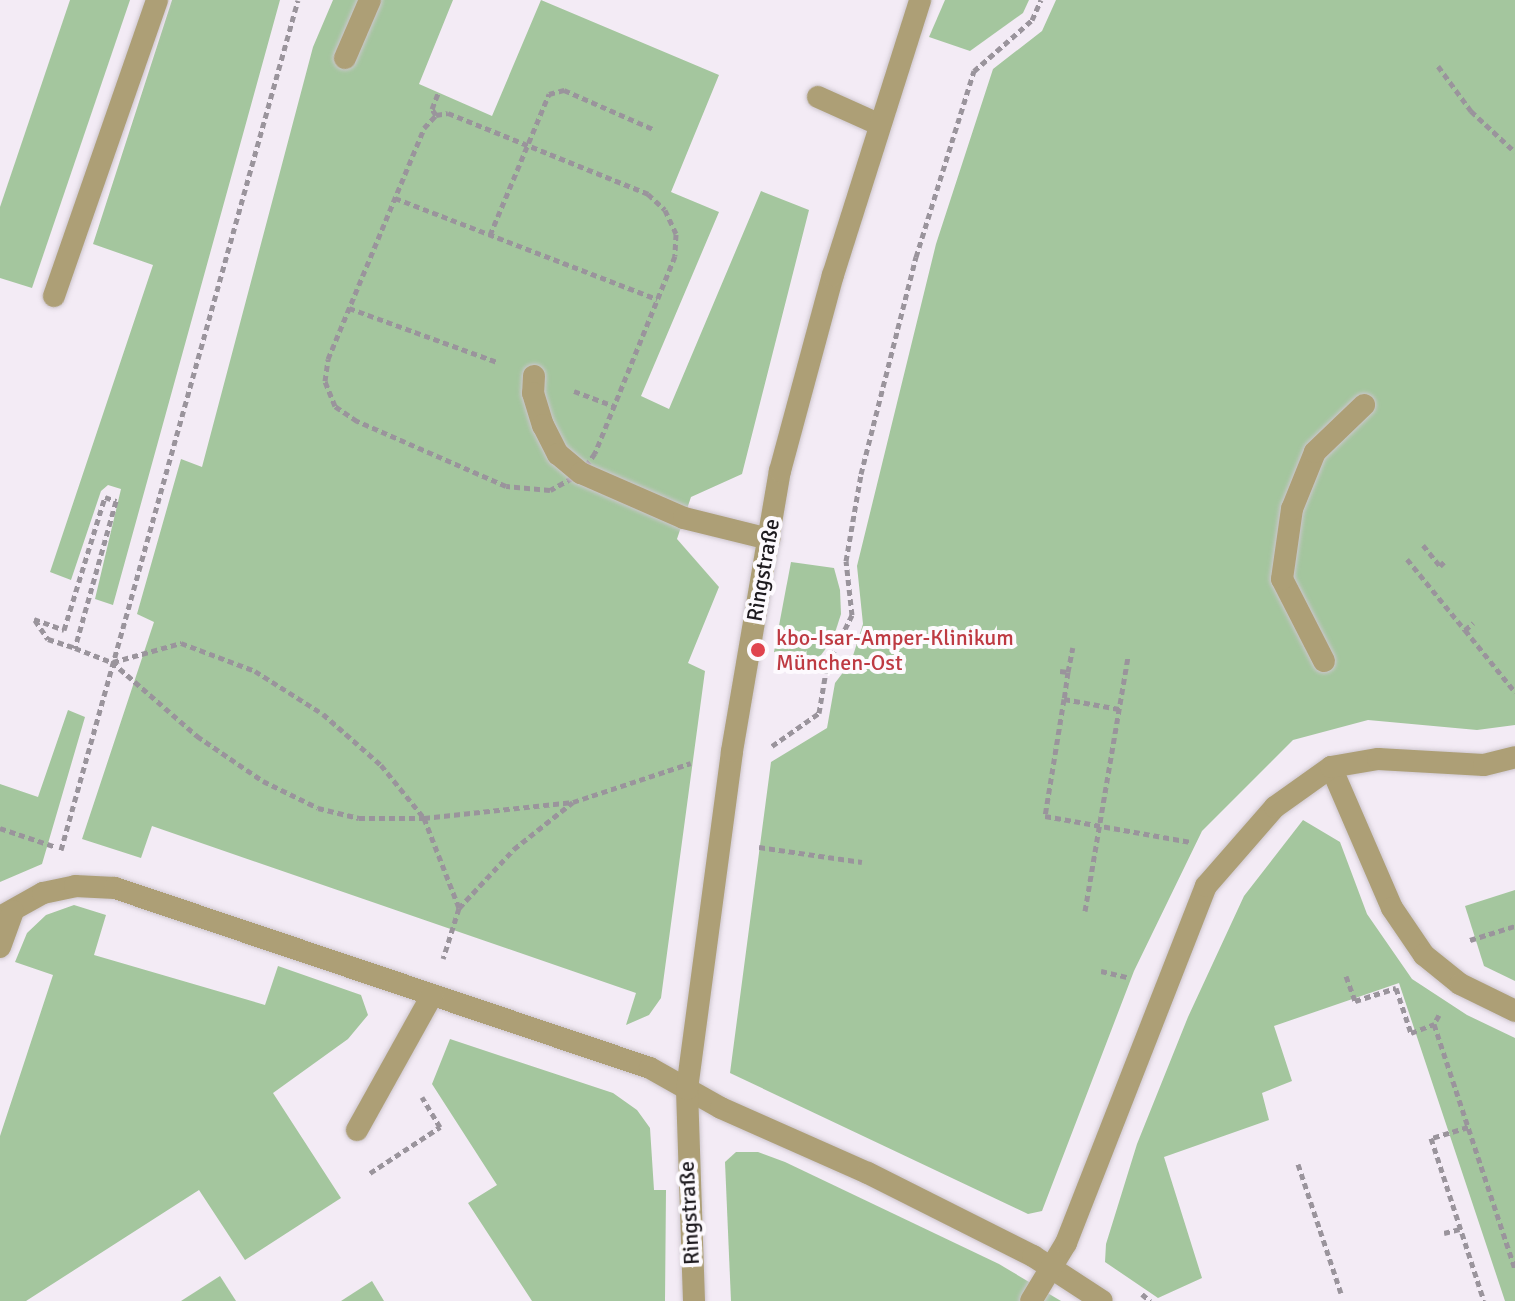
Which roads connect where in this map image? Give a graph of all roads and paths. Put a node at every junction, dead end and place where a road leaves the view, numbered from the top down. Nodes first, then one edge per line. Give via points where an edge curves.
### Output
1 (157, 0) edge
2 (298, 0) edge
3 (370, 0) edge
4 (920, 0) edge
5 (1041, 0) edge
6 (345, 58) dead end
7 (1438, 66) dead end
8 (438, 93) dead end
9 (818, 97) dead end
10 (436, 115) junction
11 (878, 124) junction
12 (655, 130) dead end
13 (527, 144) junction
14 (1515, 152) edge
15 (395, 198) junction
16 (490, 235) junction
17 (54, 296) dead end
18 (657, 299) junction
19 (349, 308) junction
20 (534, 376) junction
21 (1364, 405) dead end
22 (614, 406) junction
23 (581, 473) junction
24 (769, 539) junction
25 (1423, 545) dead end
26 (1407, 559) dead end
27 (1445, 561) dead end
28 (1473, 623) dead end
29 (1465, 630) junction
30 (1073, 647) dead end
31 (75, 648) junction
32 (1128, 656) dead end
33 (1324, 661) dead end
34 (112, 662) junction
35 (1060, 671) dead end
36 (1068, 672) junction
37 (1515, 692) edge
38 (1064, 699) junction
39 (1119, 709) junction
40 (766, 750) dead end
41 (1515, 757) edge
42 (699, 759) dead end
43 (1331, 767) junction
44 (573, 802) junction
45 (424, 818) junction
46 (1100, 825) junction
47 (0, 828) edge
48 (756, 833) dead end
49 (1201, 845) dead end
50 (754, 846) junction
51 (61, 849) junction
52 (753, 861) dead end
53 (862, 862) dead end
54 (75, 886) junction
55 (459, 908) junction
56 (1085, 911) dead end
57 (6, 914) edge
58 (0, 947) edge
59 (1101, 971) dead end
60 (1346, 976) dead end
61 (1130, 978) dead end
62 (1460, 984) junction
63 (432, 995) junction
64 (1515, 1011) edge
65 (1434, 1024) junction
66 (687, 1089) junction
67 (420, 1093) dead end
68 (1468, 1127) junction
69 (357, 1130) dead end
70 (1298, 1164) dead end
71 (370, 1173) dead end
72 (1460, 1229) junction
73 (1444, 1233) dead end
74 (1050, 1265) junction
75 (1515, 1269) edge
76 (1341, 1293) dead end
77 (694, 1301) edge
78 (1031, 1301) edge
79 (1102, 1301) edge
80 (1484, 1301) edge

1 - 17 lane
2 - 34 path
3 - 6 lane
4 - 11 lane, Ringstraße
5 - 40 path via 1032,20 974,71 916,257 861,474 846,561 852,615 827,665 819,713
7 - 14 path via 1471,111
8 - 10 path via 432,109
9 - 11 lane
10 - 13 path via 465,118
10 - 15 path via 424,128
11 - 24 lane, Ringstraße via 780,471
12 - 13 path via 564,90 549,94
13 - 16 path
13 - 18 path via 648,194 665,210 676,234 675,256
15 - 16 path
15 - 19 path
16 - 18 path
18 - 22 path
19 - 20 path
19 - 23 path via 325,381 335,406 357,421 506,486 550,490
20 - 22 path
20 - 23 lane via 533,393 543,425 558,454
21 - 33 lane via 1315,452 1292,509 1282,579
22 - 23 path
23 - 24 lane via 684,518
24 - 66 lane, Ringstraße via 732,751
25 - 27 path via 1440,566
26 - 29 path
28 - 29 path
29 - 37 path
30 - 36 path
31 - 31 path via 48,639 34,619 64,630 105,497 116,501
31 - 34 path
32 - 39 path
34 - 45 path via 197,736 263,781 318,808 359,818
34 - 45 path via 181,643 255,671 323,714 381,765
34 - 51 path
35 - 36 path
36 - 38 path
38 - 39 path
38 - 46 path via 1045,816
39 - 46 path
41 - 43 lane via 1484,765 1378,759
42 - 44 path
43 - 62 lane via 1392,908 1424,955
43 - 74 lane via 1275,807 1206,886 1066,1243
44 - 45 path
44 - 55 path via 514,849
45 - 55 path
46 - 49 path
46 - 56 path
47 - 51 path
48 - 50 path
50 - 52 path
50 - 53 path
51 - 54 path
54 - 57 lane via 43,893
54 - 63 lane via 115,888
55 - 63 path
57 - 58 lane
59 - 61 path
60 - 65 path via 1355,1001 1396,988 1411,1033
62 - 64 lane
62 - 65 path
63 - 66 lane via 650,1068
63 - 69 lane
65 - 68 path
66 - 74 lane
66 - 77 lane, Ringstraße
67 - 71 path via 440,1127
68 - 72 path via 1431,1138
68 - 75 path
70 - 76 path
72 - 73 path
72 - 80 path
74 - 78 lane
74 - 79 lane

